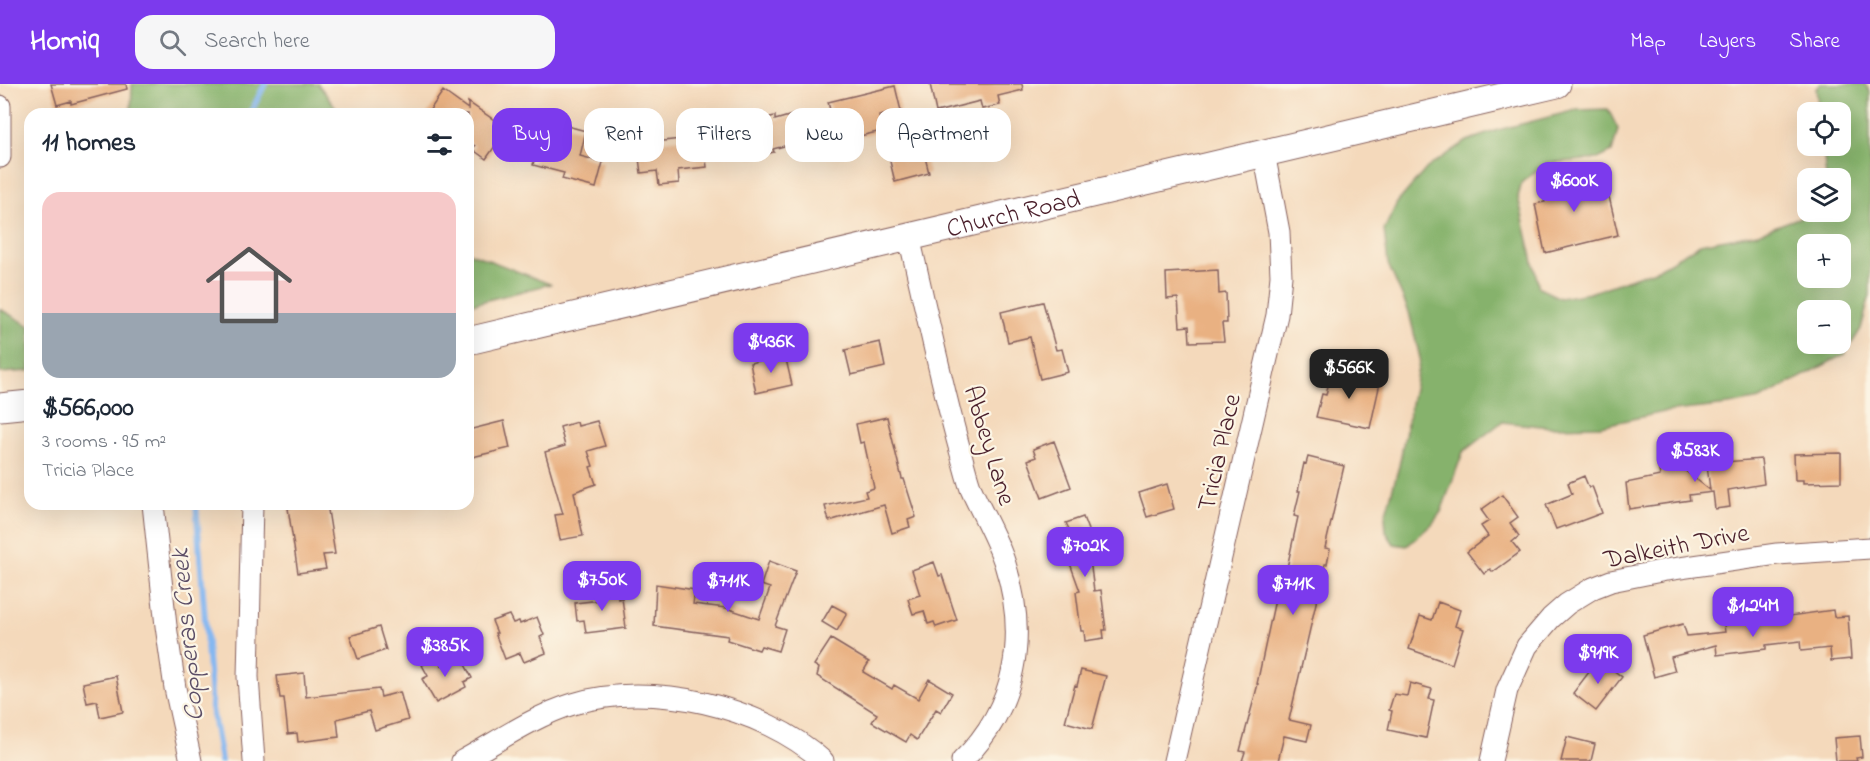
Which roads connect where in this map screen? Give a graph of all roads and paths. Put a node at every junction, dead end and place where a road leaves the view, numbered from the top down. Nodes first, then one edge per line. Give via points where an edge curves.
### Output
1 (1557, 84) edge
2 (0, 106) edge
3 (1264, 153) junction
4 (0, 157) edge
5 (909, 237) junction
6 (474, 339) edge
7 (24, 405) edge
8 (0, 407) edge
9 (154, 510) edge
10 (252, 510) edge
11 (1870, 548) edge
12 (190, 761) edge
13 (255, 761) edge
14 (462, 761) edge
15 (823, 761) edge
16 (962, 761) edge
17 (1174, 761) edge
18 (1491, 761) edge

1 - 3 main road, Church Road
2 - 4 street
3 - 5 main road, Church Road
3 - 17 street, Tricia Place via 1279,232 1281,276 1277,315
5 - 6 main road, Church Road
5 - 16 street, Abbey Lane via 960,452 970,486 1004,562 1016,608 1014,663 1004,699 991,725
7 - 8 main road
9 - 12 street via 167,637
10 - 13 street via 248,677
11 - 18 street, Dalkeith Drive via 1777,554 1677,568 1593,588 1551,618 1527,646 1507,690
14 - 15 street via 572,704 605,696 638,695 688,700 738,713 792,739

